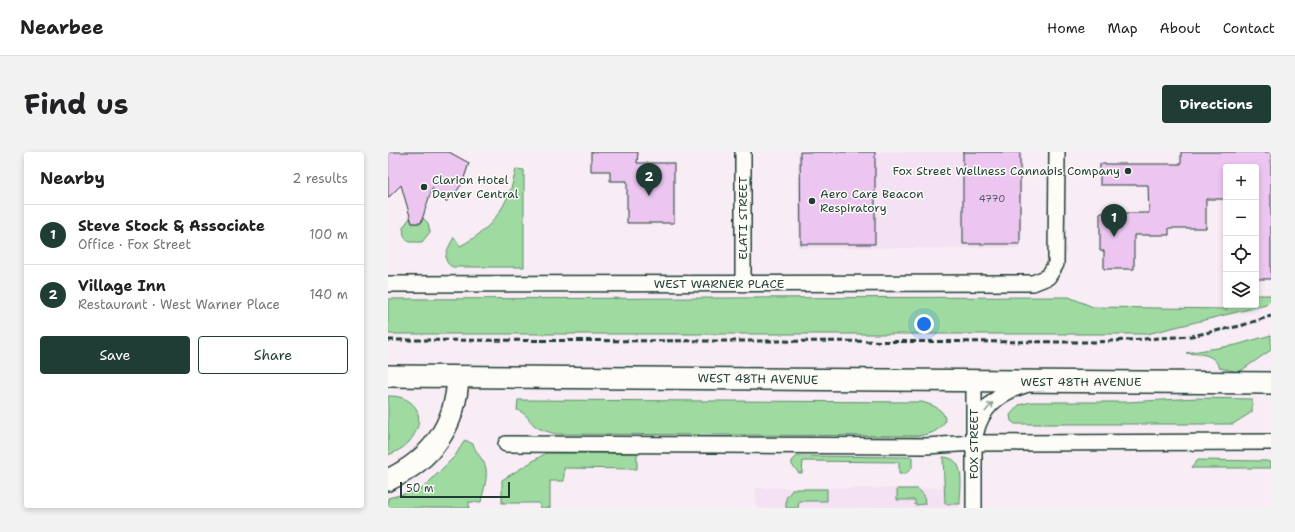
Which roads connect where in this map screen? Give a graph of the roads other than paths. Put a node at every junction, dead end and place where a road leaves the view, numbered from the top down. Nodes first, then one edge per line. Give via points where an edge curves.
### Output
1 (743, 152) edge
2 (1057, 152) edge
3 (388, 284) edge
4 (743, 284) junction
5 (388, 376) edge
6 (458, 377) junction
7 (974, 381) junction
8 (1036, 382) junction
9 (1271, 383) edge
10 (974, 442) junction
11 (1271, 442) edge
12 (506, 444) dead end
13 (388, 480) edge
14 (974, 508) edge

1 - 4 street, ELATI STREET
2 - 4 street, WEST WARNER PLACE via 1057,256 1056,264 1048,277 1024,284
3 - 4 street, WEST WARNER PLACE
5 - 6 street, WEST 48TH AVENUE
6 - 7 street, WEST 48TH AVENUE
6 - 13 street via 452,413 438,441 417,463
7 - 8 street, WEST 48TH AVENUE
7 - 10 street, FOX STREET
8 - 9 street, WEST 48TH AVENUE
10 -> 8 street via 981,418 995,400 1013,388
10 - 11 street
10 - 12 street via 926,446
10 - 14 street, FOX STREET

